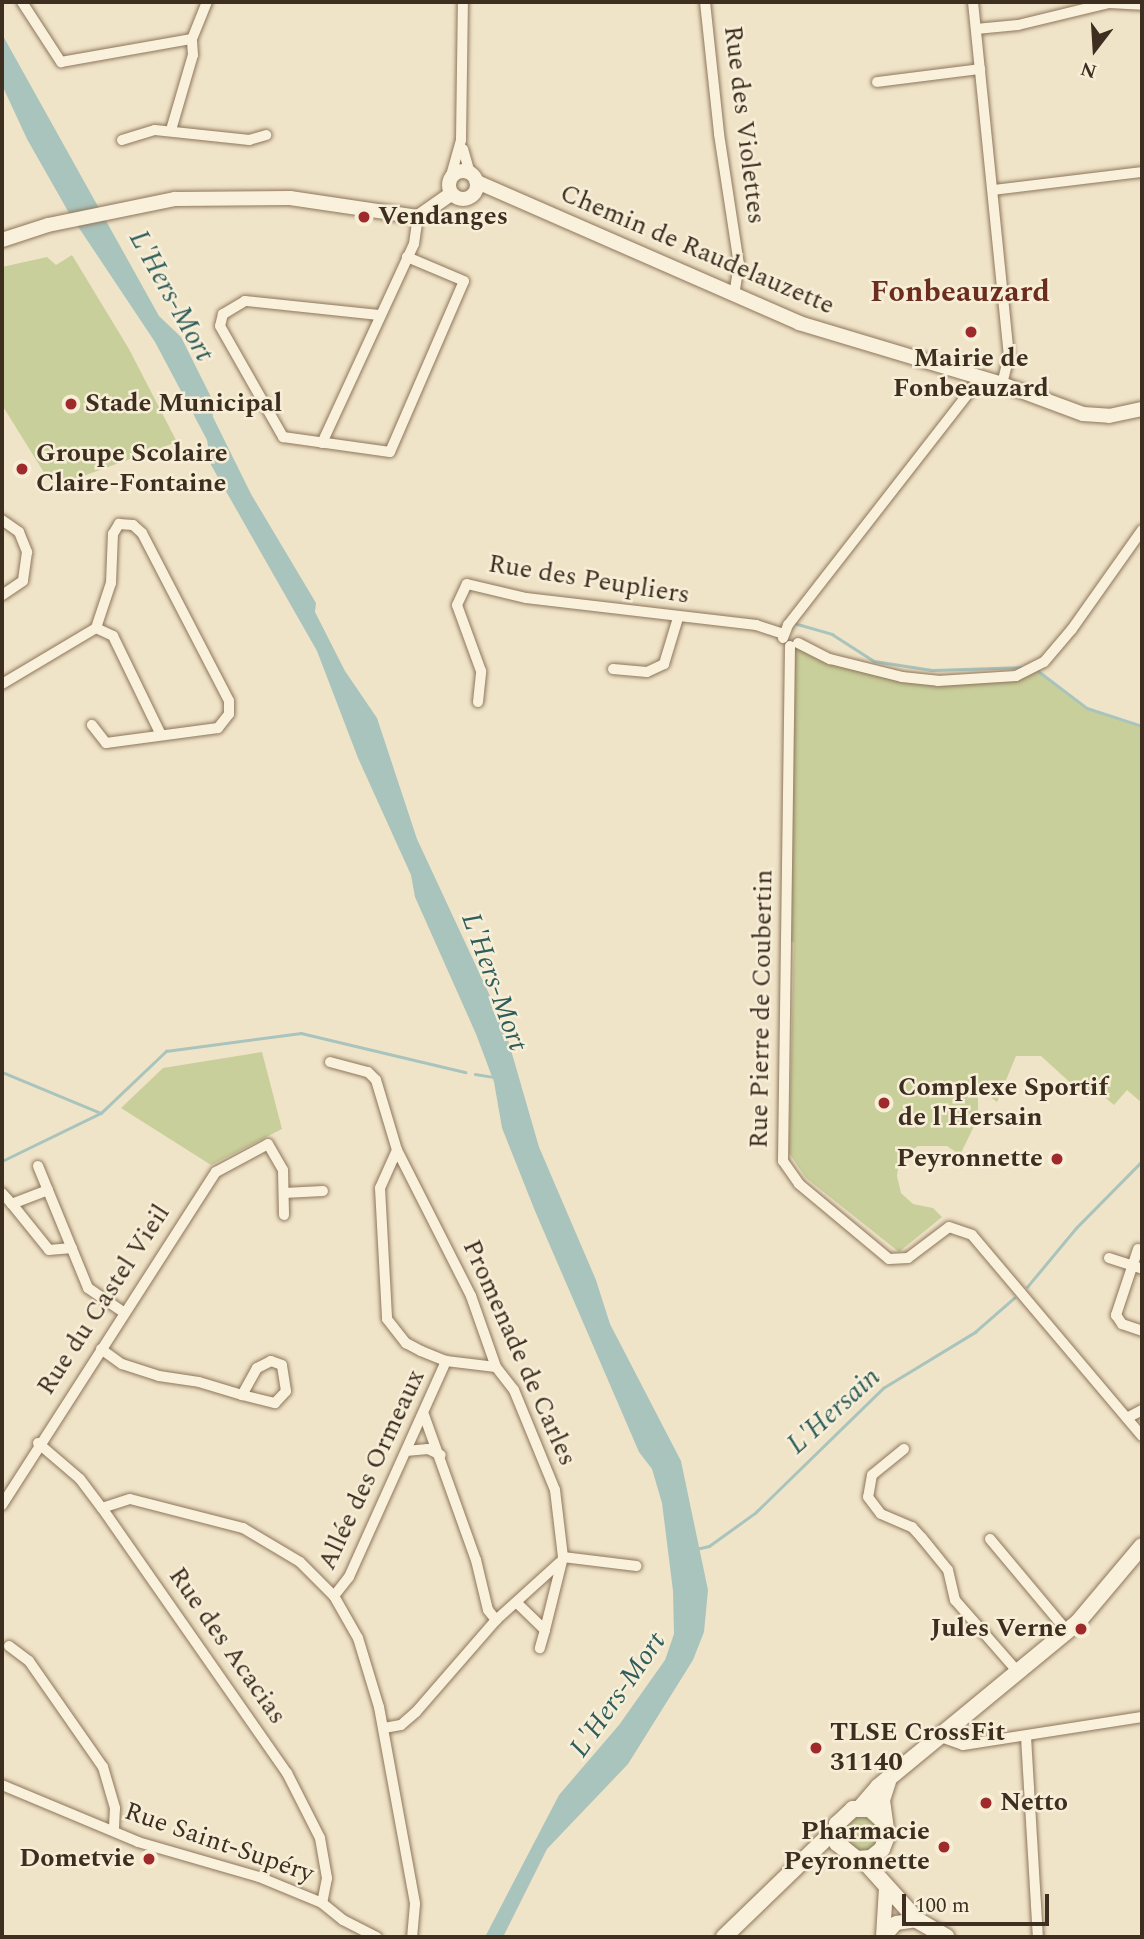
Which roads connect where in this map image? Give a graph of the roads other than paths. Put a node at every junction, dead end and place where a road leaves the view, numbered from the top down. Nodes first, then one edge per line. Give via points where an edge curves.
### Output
1 (22, 2) edge
2 (207, 2) edge
3 (463, 2) edge
4 (705, 2) edge
5 (973, 2) edge
6 (1142, 5) edge
7 (976, 29) junction
8 (192, 39) junction
9 (981, 69) junction
10 (877, 82) dead end
11 (171, 130) junction
12 (266, 135) dead end
13 (122, 140) dead end
14 (461, 140) junction
15 (1142, 172) edge
16 (473, 177) junction
17 (450, 178) junction
18 (993, 190) junction
19 (451, 194) junction
20 (418, 217) junction
21 (2, 240) edge
22 (407, 257) junction
23 (734, 295) junction
24 (379, 315) junction
25 (980, 378) junction
26 (1002, 384) junction
27 (1142, 409) edge
28 (322, 443) junction
29 (2, 520) edge
30 (1142, 530) edge
31 (2, 595) edge
32 (678, 618) junction
33 (96, 628) junction
34 (786, 632) junction
35 (794, 644) junction
36 (613, 669) dead end
37 (2, 684) edge
38 (478, 702) dead end
39 (92, 726) dead end
40 (161, 735) junction
41 (330, 1062) dead end
42 (397, 1150) junction
43 (38, 1166) dead end
44 (387, 1173) junction
45 (411, 1173) junction
46 (48, 1190) junction
47 (323, 1191) dead end
48 (2, 1193) edge
49 (284, 1193) junction
50 (12, 1204) junction
51 (284, 1215) dead end
52 (72, 1248) junction
53 (1138, 1249) dead end
54 (1109, 1258) dead end
55 (1137, 1268) edge
56 (122, 1312) junction
57 (1142, 1331) edge
58 (101, 1349) junction
59 (446, 1361) junction
60 (496, 1367) junction
61 (243, 1395) junction
62 (1142, 1410) edge
63 (424, 1415) junction
64 (1128, 1418) junction
65 (1142, 1436) edge
66 (38, 1443) junction
67 (904, 1449) dead end
68 (406, 1451) junction
69 (441, 1455) junction
70 (2, 1478) edge
71 (13, 1482) junction
72 (2, 1503) edge
73 (102, 1508) junction
74 (990, 1539) dead end
75 (1142, 1546) edge
76 (564, 1557) junction
77 (636, 1566) dead end
78 (334, 1596) junction
79 (517, 1603) junction
80 (496, 1620) junction
81 (545, 1630) junction
82 (1067, 1631) junction
83 (9, 1646) dead end
84 (540, 1648) dead end
85 (1019, 1673) junction
86 (1142, 1717) edge
87 (384, 1728) junction
88 (941, 1737) junction
89 (1026, 1737) junction
90 (888, 1782) junction
91 (2, 1784) edge
92 (860, 1808) junction
93 (884, 1822) junction
94 (114, 1829) junction
95 (835, 1829) junction
96 (882, 1849) junction
97 (845, 1854) junction
98 (807, 1859) junction
99 (863, 1860) junction
100 (886, 1888) junction
101 (322, 1903) junction
102 (922, 1922) junction
103 (1040, 1923) junction
104 (377, 1937) edge
105 (412, 1937) edge
106 (724, 1937) edge
107 (883, 1937) edge
108 (946, 1937) edge
109 (1038, 1937) edge
110 (1046, 1937) edge

1 - 8 street via 61,62
2 - 8 street
3 - 14 street
4 - 23 street, Rue des Violettes via 739,264
5 - 7 street
6 - 7 street via 1109,3 1018,25
7 - 9 street
8 - 11 street via 193,55
9 - 10 street
9 - 18 street
11 - 12 street via 249,140
11 - 13 street via 140,132
14 - 16 street
14 - 17 street
15 - 18 street
16 - 17 street via 459,172
16 - 19 street via 469,198
16 - 23 street, Chemin de Raudelauzette
17 - 19 street
18 - 26 street via 1009,356
19 - 20 street
20 - 21 street via 290,198 176,199 48,225
20 - 22 street
22 - 24 street
22 - 28 street via 464,281 390,452
23 - 25 street, Chemin de Raudelauzette via 799,323
24 - 28 street
24 - 28 street via 246,301 223,314 220,326 283,437
25 - 26 street, Chemin de Raudelauzette
25 - 34 street
26 - 27 street, Chemin de Raudelauzette via 1083,414 1109,416
29 - 31 street via 19,532 27,552 23,581
30 - 35 street via 1044,662 1016,676 938,681 902,677 830,659
32 - 34 street, Rue des Peupliers
32 - 36 street via 664,664 647,672
32 - 38 street, Rue des Peupliers via 526,598 467,584 457,605 481,671
33 - 37 street
33 - 40 street via 113,636
33 - 40 street via 111,583 113,534 119,524 133,525 142,533 229,701 229,714 218,728
34 - 35 street
35 - 64 street, Rue Pierre de Coubertin via 783,1161 799,1184 889,1259 908,1258 944,1229 957,1228 972,1235
39 - 40 street via 106,743
41 - 42 street, Promenade de Carles via 368,1072 376,1080
42 - 44 street
42 - 45 street, Promenade de Carles
43 - 46 street
44 - 45 street
44 - 59 street via 380,1188 387,1319 406,1343
45 - 60 street, Promenade de Carles via 471,1296
46 - 50 street
46 - 52 street
47 - 49 street
48 - 50 street
49 - 51 street
49 - 56 street, Rue du Castel Vieil via 283,1170 268,1144 216,1172
50 - 52 street via 49,1250
52 - 56 street via 88,1288
53 - 55 street
54 - 55 street
55 - 57 street via 1116,1315 1122,1324
56 - 58 street, Rue du Castel Vieil
58 - 61 street via 122,1364
58 - 66 street, Rue du Castel Vieil
59 - 60 street
59 - 63 street, Allée des Ormeaux
60 - 76 street, Promenade de Carles via 514,1390 555,1490
61 - 61 street via 275,1403 284,1398 282,1365 271,1362 257,1368
62 - 64 street
63 - 68 street, Allée des Ormeaux
63 - 69 street
64 - 65 street, Rue Pierre de Coubertin
66 - 71 street, Rue du Castel Vieil
66 - 73 street, Rue des Acacias via 80,1479
67 - 85 street via 872,1475 868,1497 881,1514 912,1527 922,1538 948,1570 956,1600
68 - 69 street via 428,1449
68 - 78 street, Allée des Ormeaux via 349,1577
69 - 80 street via 488,1610
70 - 71 street
71 - 72 street, Rue du Castel Vieil
73 - 78 street via 130,1499 243,1528 300,1562
73 - 101 street, Rue des Acacias via 287,1773 320,1838 327,1878
74 - 82 street
75 - 82 main road via 1107,1593
76 - 77 street
76 - 79 street
76 - 81 street
78 - 87 street via 358,1638
79 - 80 street
79 - 81 street
80 - 87 street via 416,1712 401,1725
81 - 84 street
82 - 85 main road
83 - 94 street via 29,1661 103,1768 115,1808
85 - 88 main road
86 - 89 street
87 - 105 street via 415,1905
88 - 89 street via 963,1745
88 - 90 main road
89 - 103 street
90 - 92 main road
90 - 93 main road via 882,1800
91 - 94 street, Rue Saint-Supéry via 83,1822
92 - 93 main road via 870,1809
92 - 95 main road via 846,1812
93 - 96 main road via 887,1836
94 - 101 street, Rue Saint-Supéry via 138,1842 229,1865
95 - 97 main road
95 - 98 main road
96 - 99 main road
96 - 102 main road via 886,1872
97 - 98 main road
97 - 99 main road
98 - 106 main road
99 - 100 main road
100 - 102 main road
100 - 107 street
101 - 104 street, Rue Saint-Supéry
102 - 107 street via 896,1923
102 - 108 main road
103 - 109 street
103 - 110 street

